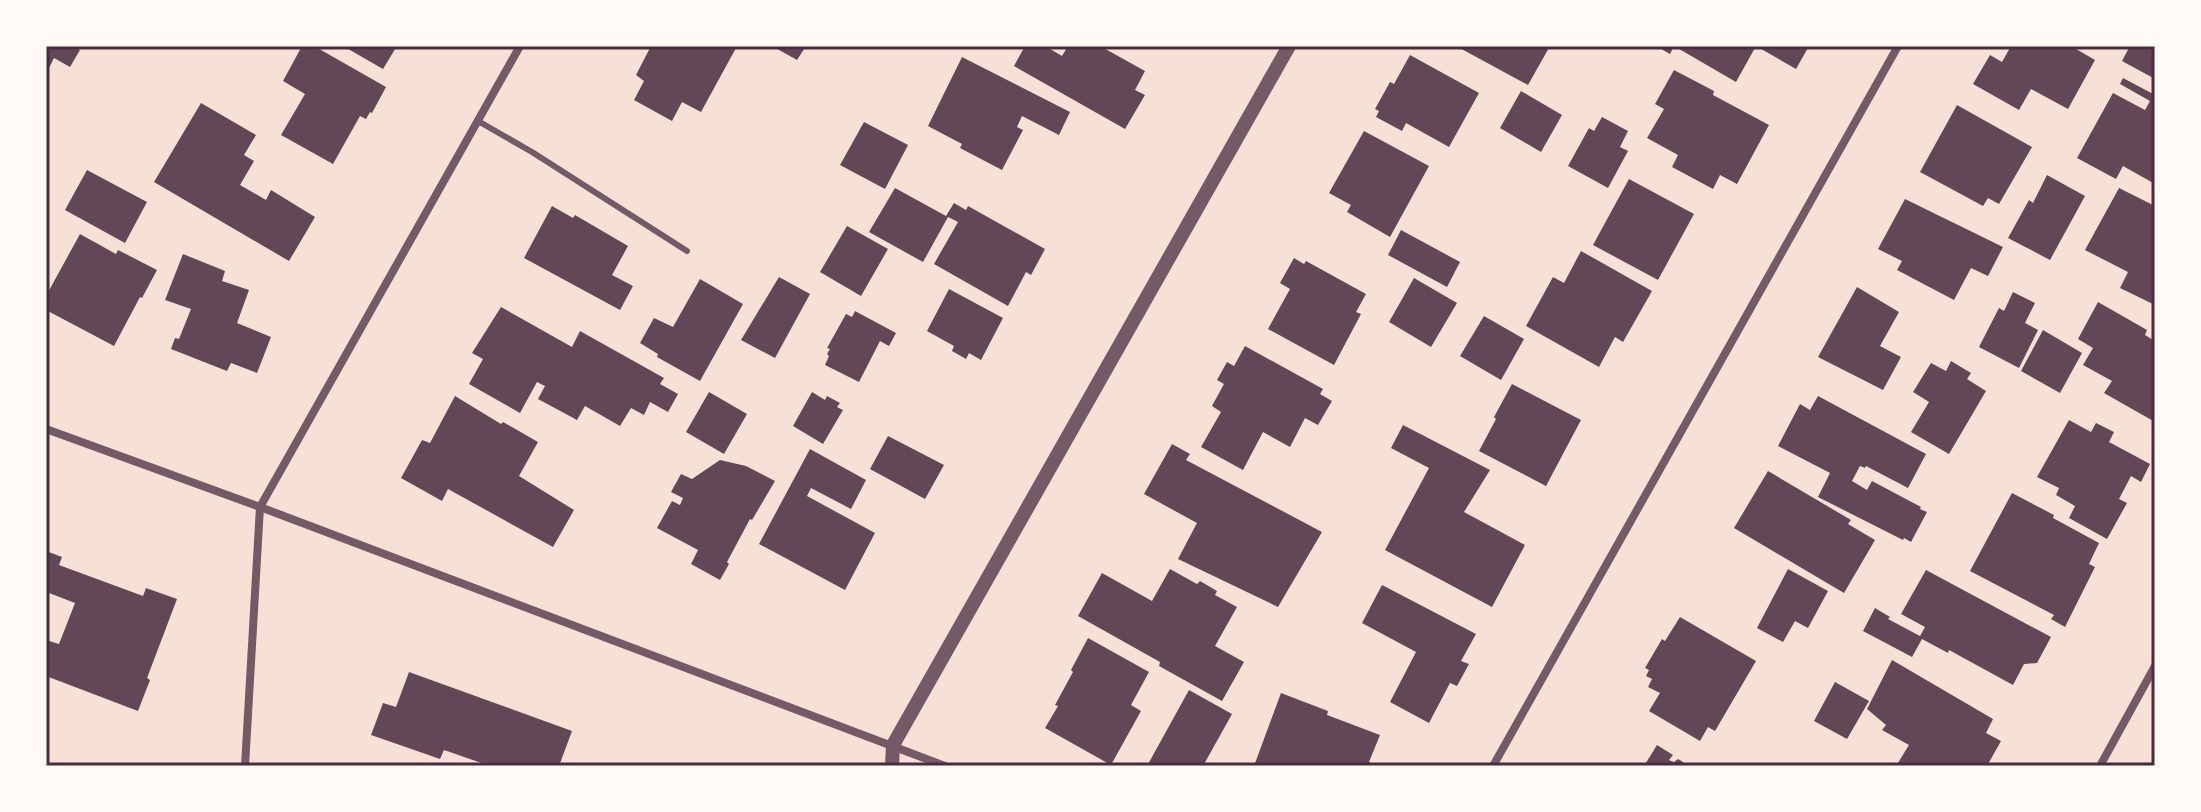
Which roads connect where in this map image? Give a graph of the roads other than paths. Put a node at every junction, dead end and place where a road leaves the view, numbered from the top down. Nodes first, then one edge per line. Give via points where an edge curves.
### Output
1 (520, 46) edge
2 (1289, 46) edge
3 (1898, 46) edge
4 (478, 121) junction
5 (687, 251) dead end
6 (46, 429) edge
7 (260, 507) junction
8 (2155, 666) edge
9 (893, 745) junction
10 (245, 766) edge
11 (892, 766) edge
12 (945, 766) edge
13 (1493, 766) edge
14 (2100, 766) edge

1 - 4 street
2 - 9 street
3 - 13 street
4 - 5 lane
4 - 7 street
6 - 7 street
7 - 9 street
7 - 10 street
8 - 14 street
9 - 11 street
9 - 12 street

